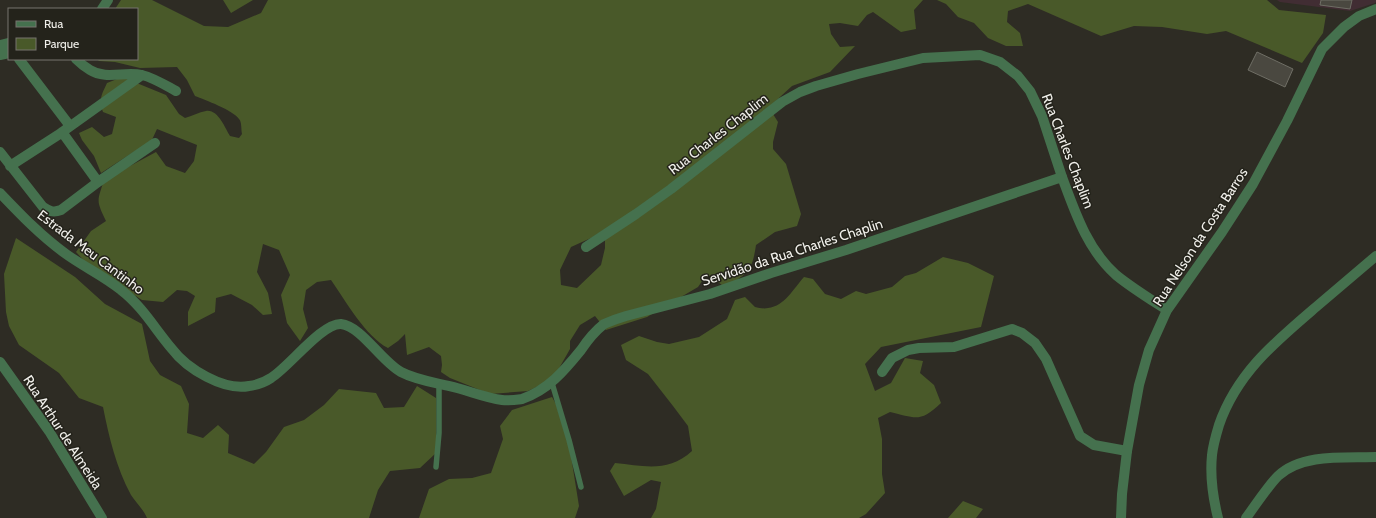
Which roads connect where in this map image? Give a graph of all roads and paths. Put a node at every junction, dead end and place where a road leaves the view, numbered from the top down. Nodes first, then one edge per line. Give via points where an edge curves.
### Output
1 (1376, 9) edge
2 (20, 60) edge
3 (77, 60) edge
4 (142, 75) junction
5 (176, 91) dead end
6 (66, 129) junction
7 (156, 143) dead end
8 (0, 152) edge
9 (10, 166) junction
10 (1062, 177) junction
11 (98, 182) junction
12 (0, 193) edge
13 (586, 247) dead end
14 (1376, 256) edge
15 (1167, 310) junction
16 (0, 362) edge
17 (882, 372) dead end
18 (439, 383) junction
19 (552, 383) junction
20 (1127, 451) junction
21 (1376, 457) edge
22 (436, 467) dead end
23 (581, 487) dead end
24 (102, 518) edge
25 (1121, 518) edge
26 (1218, 518) edge
27 (1246, 518) edge

1 - 15 street, Rua Nelson da Costa Barros via 1359,16 1344,27 1322,49 1253,184
2 - 6 street
3 - 4 street via 91,71 103,75
4 - 5 street
4 - 6 street
6 - 9 street
6 - 11 street
7 - 11 street
8 - 9 street
9 - 11 street via 49,211 61,210
10 - 13 street, Rua Charles Chaplim via 1042,116 1030,91 1018,76 1000,62 980,55 923,58 816,86 782,102 671,189
10 - 15 street, Rua Charles Chaplim via 1086,236 1100,258 1116,275
10 - 19 street, Servidão da Rua Charles Chaplin via 710,294 614,320 596,331
12 - 18 street, Estrada Meu Cantinho via 30,224 65,254 121,290 139,306 182,360 218,382 234,387 247,387 272,378 327,328 340,324 349,326 357,332 401,372
14 - 26 street via 1278,340 1242,379 1232,395 1221,420 1212,454
15 - 20 street, Rua Nelson da Costa Barros via 1149,350 1141,378
16 - 24 street, Rua Arthur de Almeida via 49,431
17 - 20 street via 892,358 908,350 954,347 1012,329 1035,343 1046,360 1080,436 1094,445
18 - 19 street, Estrada Meu Cantinho via 504,400 530,395
18 - 22 lane
19 - 23 lane
20 - 25 street, Rua Nelson da Costa Barros
21 - 27 street via 1318,459 1296,465 1278,476

